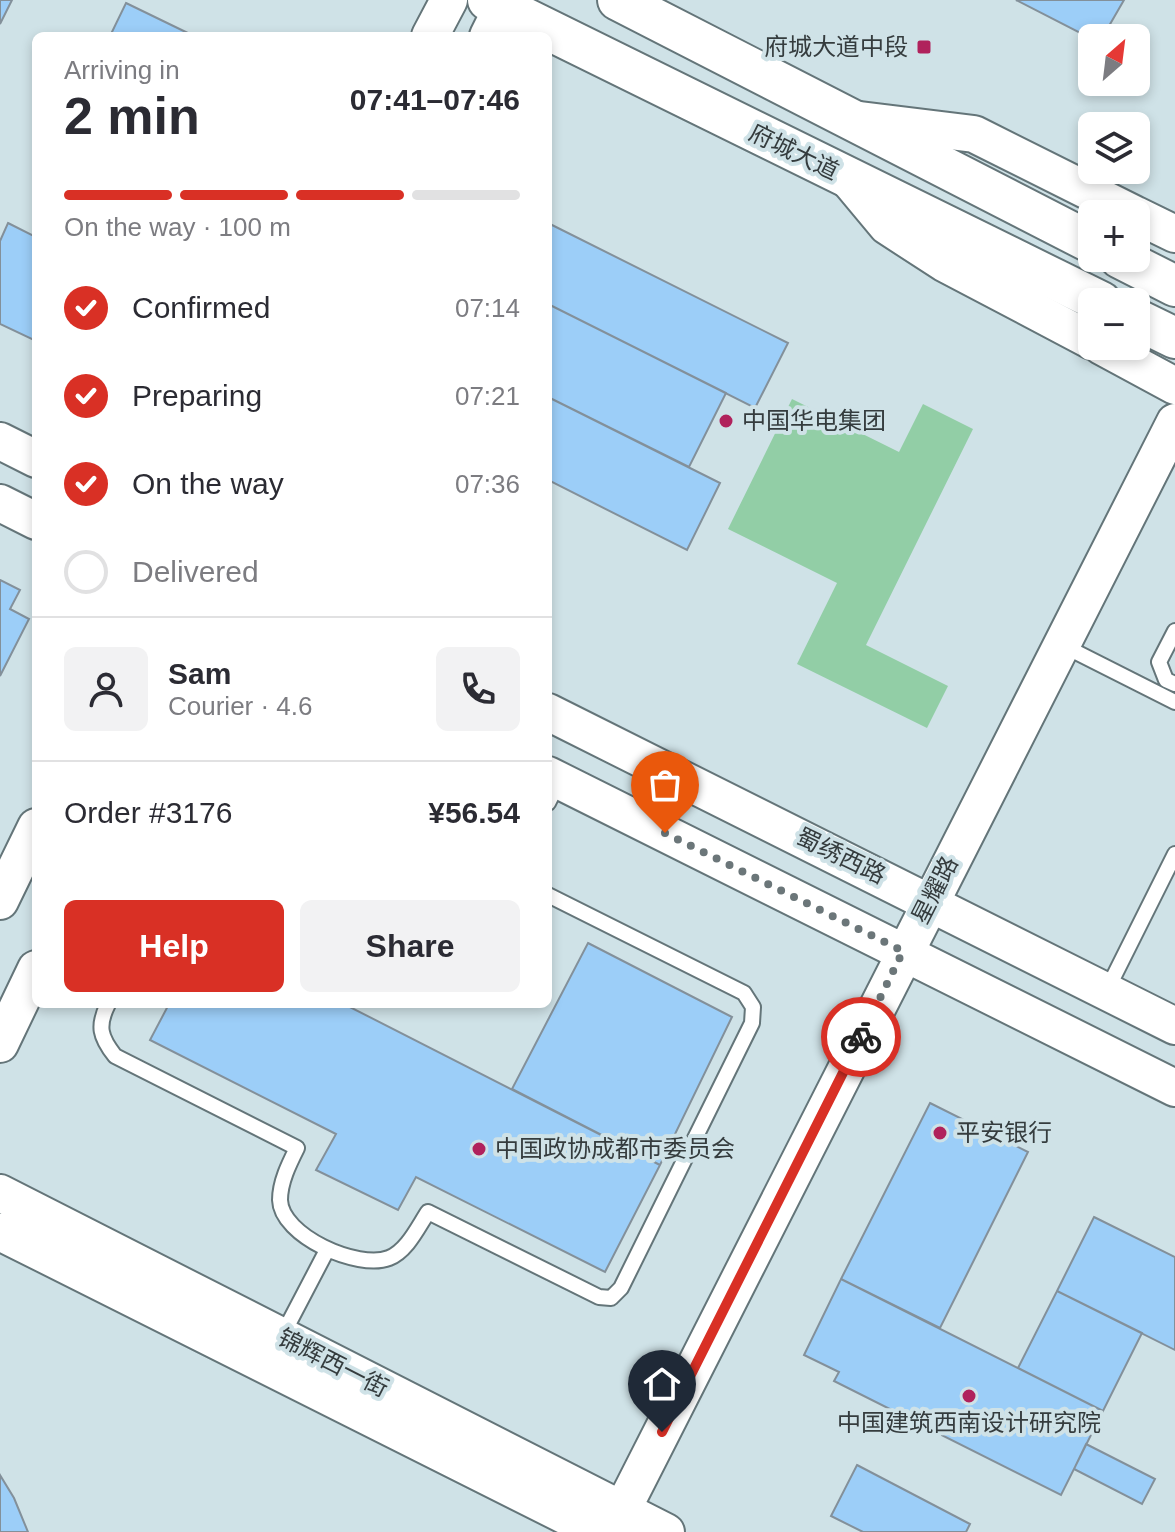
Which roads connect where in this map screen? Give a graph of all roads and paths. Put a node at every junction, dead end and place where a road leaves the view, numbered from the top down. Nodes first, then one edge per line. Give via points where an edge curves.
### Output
1 (449, 0) edge
2 (618, 0) edge
3 (496, 11) edge
4 (432, 32) edge
5 (540, 32) edge
6 (552, 38) edge
7 (850, 119) junction
8 (847, 178) junction
9 (1107, 200) edge
10 (1150, 222) edge
11 (1175, 234) edge
12 (1078, 236) edge
13 (1148, 272) edge
14 (1175, 286) edge
15 (1078, 291) edge
16 (1150, 326) edge
17 (1078, 334) edge
18 (1175, 338) edge
19 (1127, 360) edge
20 (1175, 386) edge
21 (1175, 422) edge
22 (0, 441) edge
23 (32, 457) edge
24 (0, 503) edge
25 (32, 519) edge
26 (1175, 631) edge
27 (1060, 644) junction
28 (1170, 682) edge
29 (1159, 694) junction
30 (1175, 702) edge
31 (552, 714) edge
32 (552, 786) edge
33 (32, 835) edge
34 (1175, 854) edge
35 (552, 897) edge
36 (930, 900) junction
37 (0, 901) edge
38 (903, 951) junction
39 (32, 977) edge
40 (1107, 991) junction
41 (106, 1008) edge
42 (1175, 1026) edge
43 (0, 1044) edge
44 (1175, 1088) edge
45 (0, 1193) edge
46 (0, 1232) edge
47 (327, 1250) junction
48 (282, 1337) junction
49 (610, 1525) edge
50 (666, 1532) edge

1 - 4 street
2 - 7 main road
3 - 5 main road, 府城大道
6 - 8 main road, 府城大道
7 - 9 street via 974,134
7 - 12 main road
8 - 15 main road, 府城大道
8 - 17 street via 887,226 944,263
10 - 11 street
13 - 14 main road
16 - 18 main road
19 - 20 street
21 - 27 street, 星耀路
22 - 23 street
24 - 25 street
26 - 28 lane via 1159,662
27 - 29 lane
27 - 36 street, 星耀路
28 - 29 lane
29 - 30 lane
31 - 36 street, 蜀绣西路
32 - 38 street
33 - 37 street
34 - 40 lane
35 - 47 lane via 744,993 753,1007 752,1023 621,1288 611,1298 599,1297 428,1212 390,1257 366,1262
36 - 38 street, 星耀路
36 - 40 street, 蜀绣西路
38 - 44 street
38 - 49 street, 星耀路 via 744,1276
39 - 43 street
40 - 42 street, 蜀绣西路
41 - 47 lane via 101,1038 115,1056 297,1148 280,1202 288,1223
45 - 48 street, 锦辉西一街
46 - 49 street, 锦辉西一街
47 - 48 lane
48 - 49 street, 锦辉西一街
49 - 50 street, 锦辉西一街

